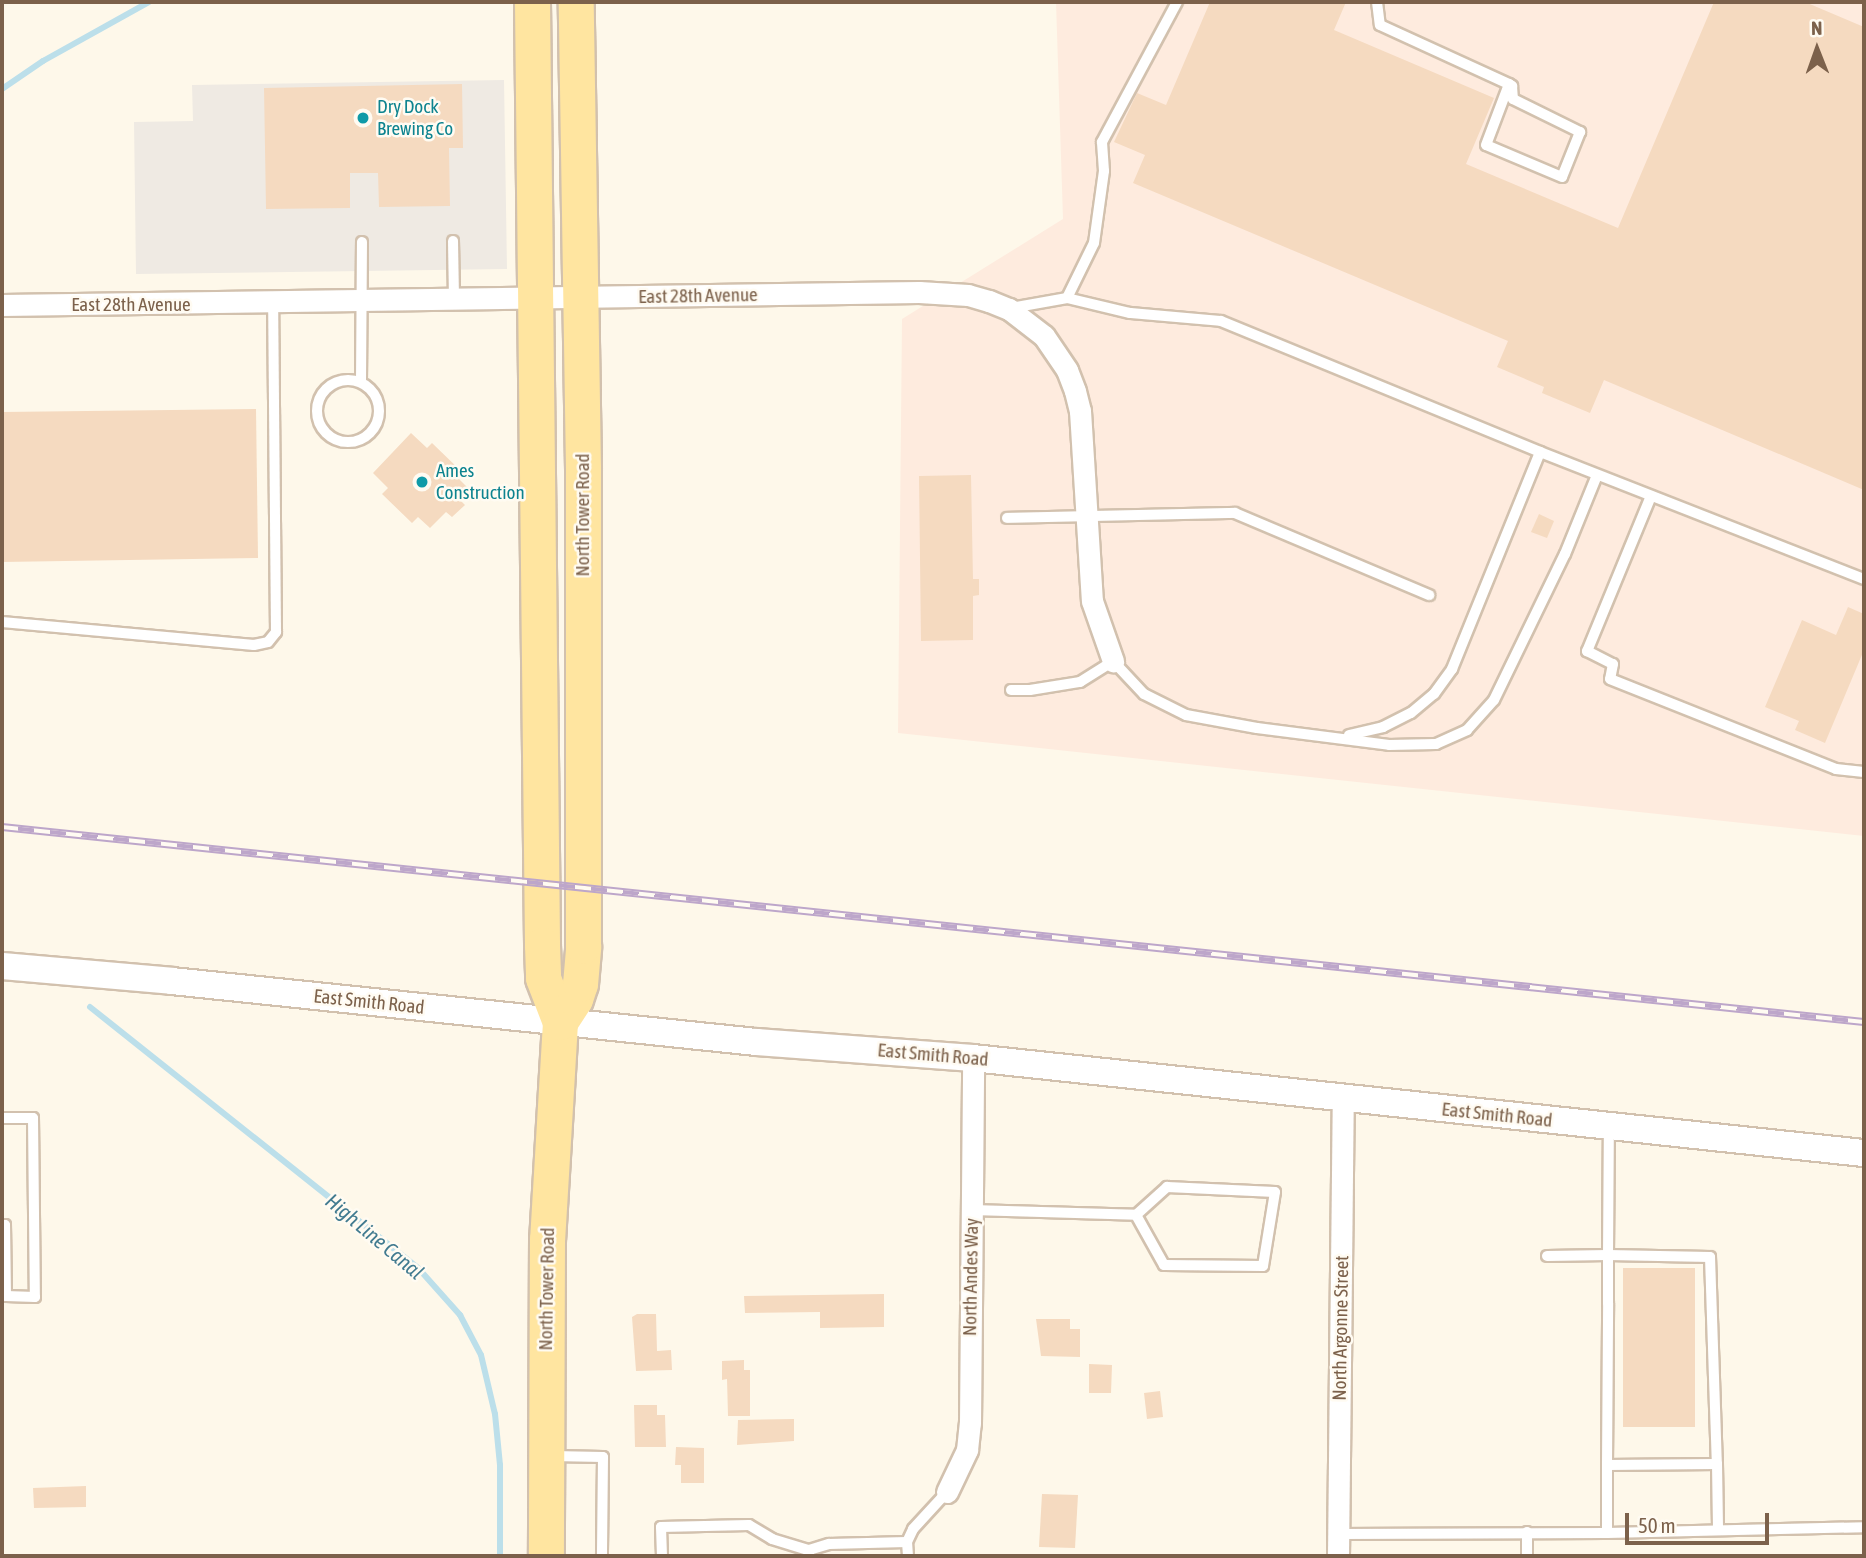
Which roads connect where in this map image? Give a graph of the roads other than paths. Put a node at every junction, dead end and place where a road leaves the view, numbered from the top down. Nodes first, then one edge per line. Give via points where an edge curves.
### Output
1 (532, 2) edge
2 (576, 2) edge
3 (1177, 2) edge
4 (1377, 2) edge
5 (1509, 85) junction
6 (453, 241) dead end
7 (362, 242) dead end
8 (581, 298) junction
9 (1067, 298) junction
10 (536, 299) junction
11 (454, 300) junction
12 (362, 302) junction
13 (273, 303) junction
14 (2, 306) edge
15 (1009, 309) junction
16 (361, 382) junction
17 (1540, 452) junction
18 (1597, 475) junction
19 (1651, 496) junction
20 (1087, 516) junction
21 (1007, 518) dead end
22 (1864, 579) edge
23 (1429, 595) dead end
24 (2, 622) edge
25 (1113, 661) junction
26 (1011, 690) dead end
27 (1340, 737) junction
28 (1864, 772) edge
29 (2, 966) edge
30 (560, 1022) junction
31 (973, 1058) junction
32 (1343, 1100) junction
33 (2, 1118) edge
34 (1609, 1126) junction
35 (1864, 1153) edge
36 (972, 1210) junction
37 (1136, 1215) junction
38 (2, 1225) edge
39 (1608, 1255) junction
40 (1547, 1256) dead end
41 (546, 1455) junction
42 (1717, 1464) junction
43 (1607, 1465) junction
44 (947, 1492) joint
45 (1864, 1527) edge
46 (1718, 1528) junction
47 (1527, 1532) junction
48 (1607, 1533) junction
49 (1339, 1534) junction
50 (907, 1542) junction
51 (809, 1553) edge
52 (546, 1556) edge
53 (602, 1556) edge
54 (662, 1556) edge
55 (908, 1556) edge
56 (1338, 1556) edge
57 (1527, 1556) edge

1 - 10 main road, North Tower Road
2 - 8 main road, North Tower Road
3 - 9 lane via 1102,142 1104,171 1094,243
4 - 5 lane via 1380,25
5 - 5 lane via 1513,99 1580,132 1562,177 1486,145
6 - 11 lane
7 - 12 lane
8 - 10 street, East 28th Avenue
8 - 15 street, East 28th Avenue via 946,292
8 - 30 main road, North Tower Road via 583,946 580,984
9 - 15 lane
9 - 17 lane via 1130,313 1221,321
10 - 11 street, East 28th Avenue
10 - 30 main road, North Tower Road via 543,978
11 - 12 street, East 28th Avenue
12 - 13 street, East 28th Avenue
12 - 16 lane
13 - 14 street, East 28th Avenue
13 - 24 lane via 275,632 268,642 254,645
15 - 20 street, East 28th Avenue via 1044,336 1067,370 1080,411
16 - 16 lane via 342,380 319,398 321,427 337,440 358,441 375,428 377,397
17 - 18 lane
17 - 27 lane via 1452,669 1434,694 1411,713 1383,727
18 - 19 lane
18 - 27 lane via 1565,554 1494,700 1467,730 1436,744
19 - 22 lane
19 - 28 lane via 1587,651 1613,664 1610,678 1836,769
20 - 21 lane
20 - 23 lane via 1235,513
20 - 25 street, East 28th Avenue via 1092,601
25 - 26 lane via 1080,682
25 - 27 lane via 1144,694 1186,715
29 - 30 street, East Smith Road
30 - 31 street, East Smith Road
30 - 41 main road, North Tower Road via 547,1239
31 - 32 street, East Smith Road
31 - 36 street, North Andes Way
32 - 34 street, East Smith Road
32 - 49 street, North Argonne Street
33 - 38 lane via 33,1118 35,1297 6,1296
34 - 35 street, East Smith Road
34 - 39 lane
36 - 37 lane
36 - 44 street, North Andes Way via 970,1423 967,1450
37 - 37 lane via 1167,1187 1275,1192 1263,1266 1164,1265
39 - 40 lane
39 - 42 lane via 1710,1256
39 - 43 lane
41 - 52 main road, North Tower Road
41 - 53 lane via 603,1457
42 - 43 lane
42 - 46 lane
43 - 48 lane
44 - 50 lane
45 - 46 lane
46 - 48 lane
47 - 48 lane
47 - 49 lane
47 - 57 lane
49 - 56 street, North Argonne Street
50 - 51 lane via 829,1544
50 - 55 lane
51 - 54 lane via 749,1525 661,1527

